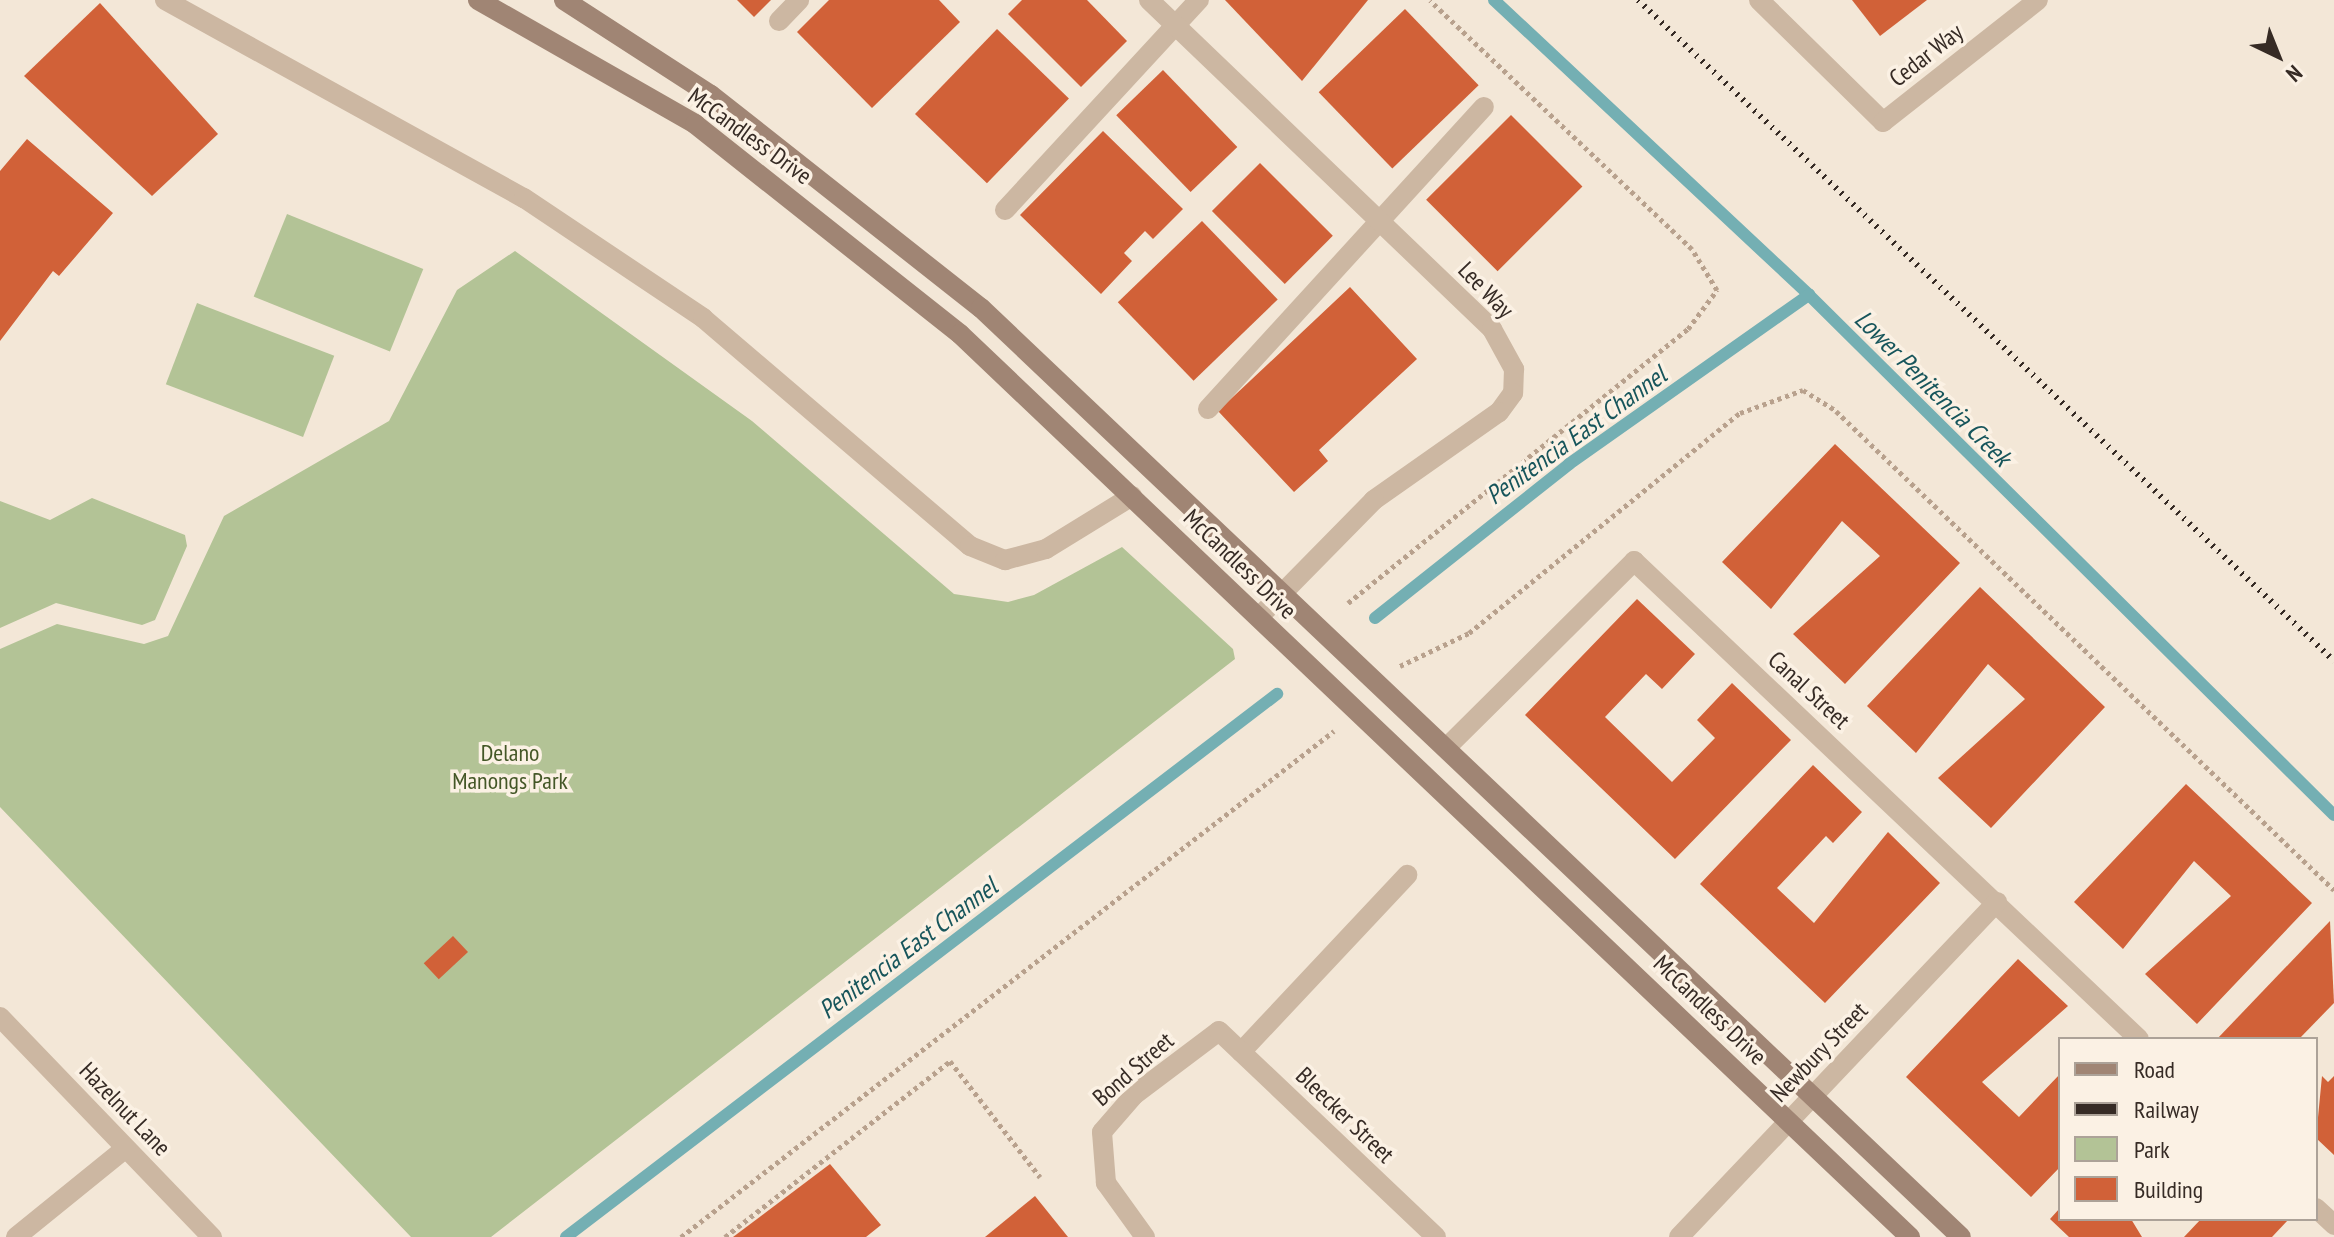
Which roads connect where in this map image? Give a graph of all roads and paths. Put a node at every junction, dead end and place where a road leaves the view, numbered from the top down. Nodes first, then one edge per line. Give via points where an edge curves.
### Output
1 (165, 0) edge
2 (478, 0) edge
3 (564, 0) edge
4 (799, 0) edge
5 (1149, 0) edge
6 (1199, 0) edge
7 (1430, 0) edge
8 (1759, 0) edge
9 (2038, 0) edge
10 (779, 21) dead end
11 (1176, 25) junction
12 (1484, 107) dead end
13 (1005, 210) dead end
14 (1381, 223) junction
15 (1208, 409) dead end
16 (1132, 496) junction
17 (1283, 592) junction
18 (1348, 603) dead end
19 (1259, 617) junction
20 (1392, 672) dead end
21 (1343, 721) dead end
22 (1447, 747) junction
23 (1407, 875) dead end
24 (2334, 890) edge
25 (1997, 902) junction
26 (0, 1017) edge
27 (1219, 1031) joint
28 (2137, 1037) edge
29 (1241, 1052) junction
30 (1813, 1096) junction
31 (1789, 1122) junction
32 (126, 1148) junction
33 (1040, 1177) dead end
34 (2318, 1210) edge
35 (2334, 1225) edge
36 (16, 1237) edge
37 (212, 1237) edge
38 (681, 1237) edge
39 (725, 1237) edge
40 (1145, 1237) edge
41 (1436, 1237) edge
42 (1679, 1237) edge
43 (1910, 1237) edge
44 (1961, 1237) edge

1 - 16 street via 524,198 703,318 970,546 1005,560 1046,549
2 - 16 main road, McCandless Drive via 649,96 735,154 878,264
3 - 17 main road, McCandless Drive via 711,95 892,233 1062,382
4 - 10 street
5 - 11 street, Lee Way
6 - 11 street
7 - 18 path via 1692,249 1717,290 1688,329
8 - 9 street, Cedar Way via 1883,122
11 - 13 street
11 - 14 street, Lee Way
12 - 14 street
14 - 15 street
14 - 17 street, Lee Way via 1492,329 1514,369 1513,393 1499,412 1374,500
16 - 19 main road, McCandless Drive
17 - 19 street, Lee Way
17 - 22 main road, McCandless Drive
19 - 31 main road, McCandless Drive
20 - 24 path via 1469,633 1740,413 1803,390 1836,411
21 - 38 path via 1316,751
22 - 25 street, Canal Street via 1634,561
22 - 30 main road, McCandless Drive
23 - 29 street
25 - 28 street, Canal Street
25 - 30 street, Newbury Street
26 - 32 street, Hazelnut Lane
27 - 29 street, Bleecker Street
27 - 40 street, Bond Street via 1134,1095 1102,1132 1106,1183
29 - 41 street, Bleecker Street
30 - 31 street, Newbury Street
30 - 44 main road, McCandless Drive
31 - 42 street, Newbury Street
31 - 43 main road, McCandless Drive
32 - 36 street
32 - 37 street, Hazelnut Lane
33 - 39 path via 950,1061
34 - 35 street

